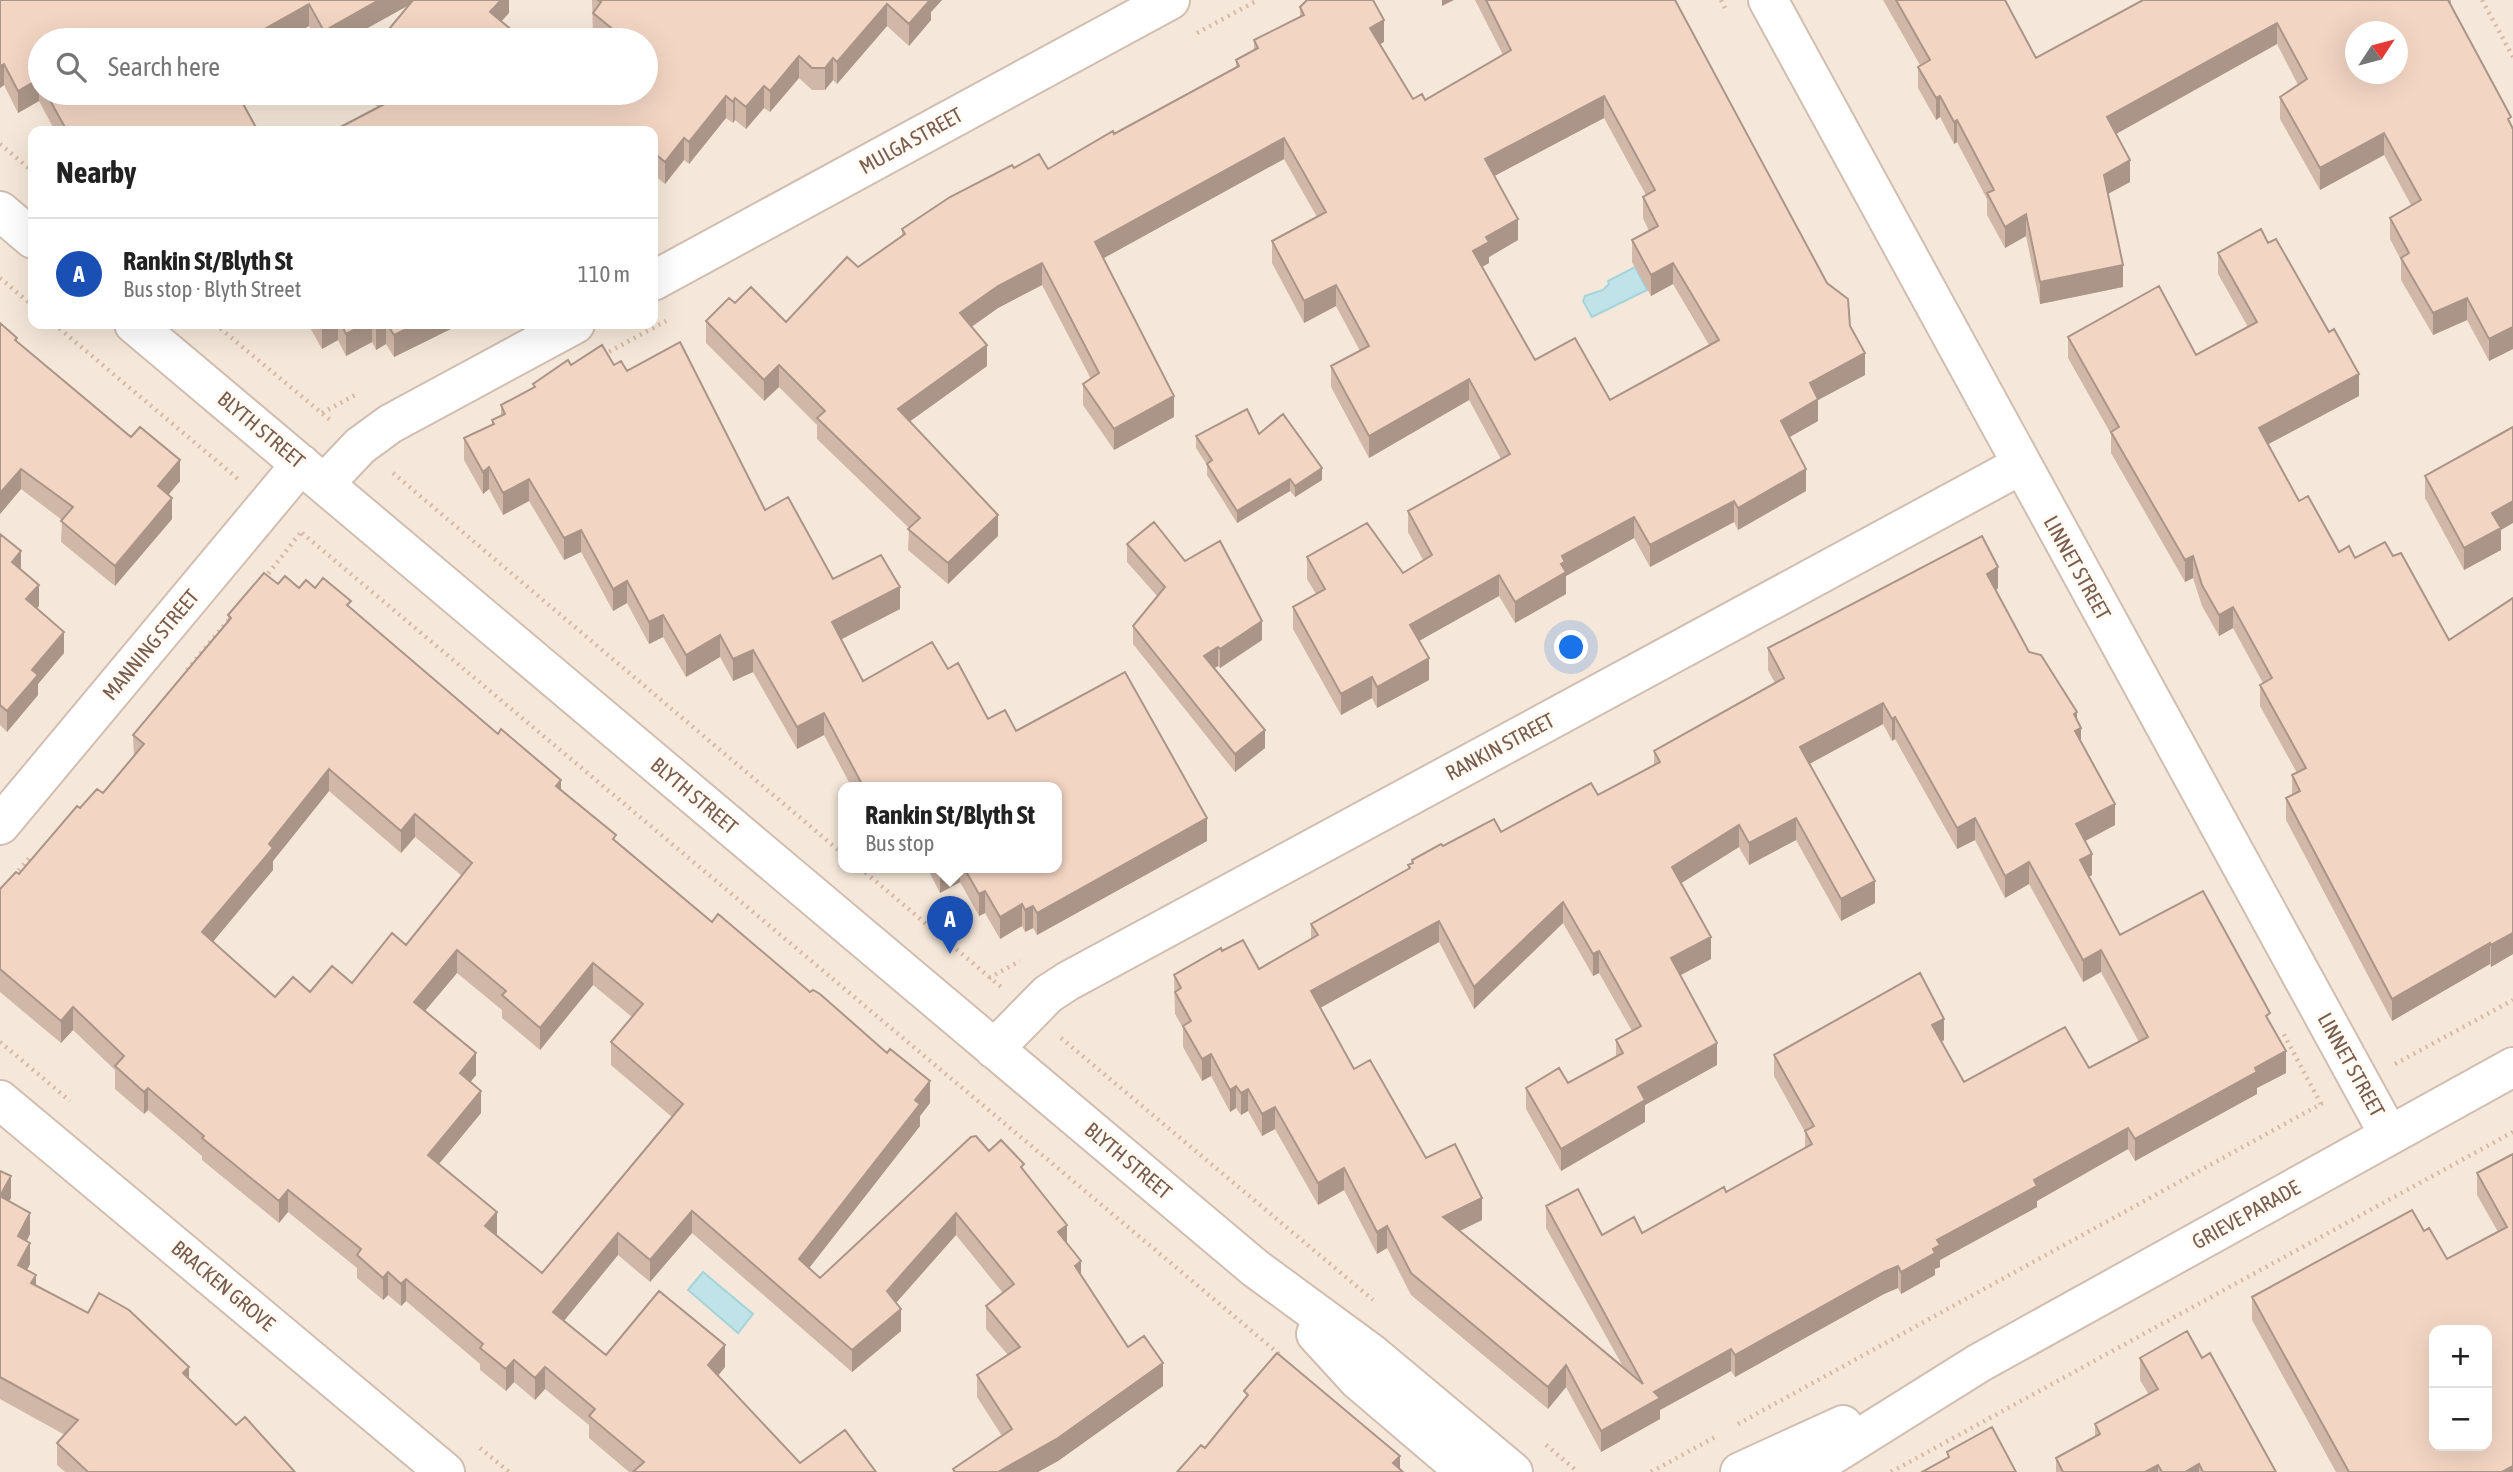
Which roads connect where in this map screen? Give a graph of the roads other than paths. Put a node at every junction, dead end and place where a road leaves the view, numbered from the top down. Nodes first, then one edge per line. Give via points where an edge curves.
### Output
1 (1170, 0) edge
2 (1768, 0) edge
3 (0, 211) edge
4 (28, 235) edge
5 (658, 278) edge
6 (140, 329) edge
7 (566, 329) edge
8 (2021, 465) junction
9 (313, 474) junction
10 (0, 825) edge
11 (994, 1049) junction
12 (2513, 1067) edge
13 (0, 1100) edge
14 (2389, 1135) junction
15 (1255, 1268) junction
16 (1979, 1363) junction
17 (445, 1472) edge
18 (1466, 1472) edge
19 (1513, 1472) edge
20 (1740, 1472) edge
21 (1805, 1472) edge

1 - 5 street, MULGA STREET
2 - 8 street, LINNET STREET
3 - 4 street
6 - 9 street, BLYTH STREET
7 - 9 street via 390,424
8 - 11 street, RANKIN STREET via 1068,981
8 - 14 street, LINNET STREET
9 - 10 street, MANNING STREET
9 - 11 street, BLYTH STREET
11 - 15 street, BLYTH STREET
12 - 14 street, GRIEVE PARADE
13 - 17 street, BRACKEN GROVE
14 - 16 street, GRIEVE PARADE
15 - 18 street, BLYTH STREET via 1358,1380
15 - 19 street, BLYTH STREET via 1372,1354
16 - 20 street, GRIEVE PARADE
16 - 21 street, GRIEVE PARADE

